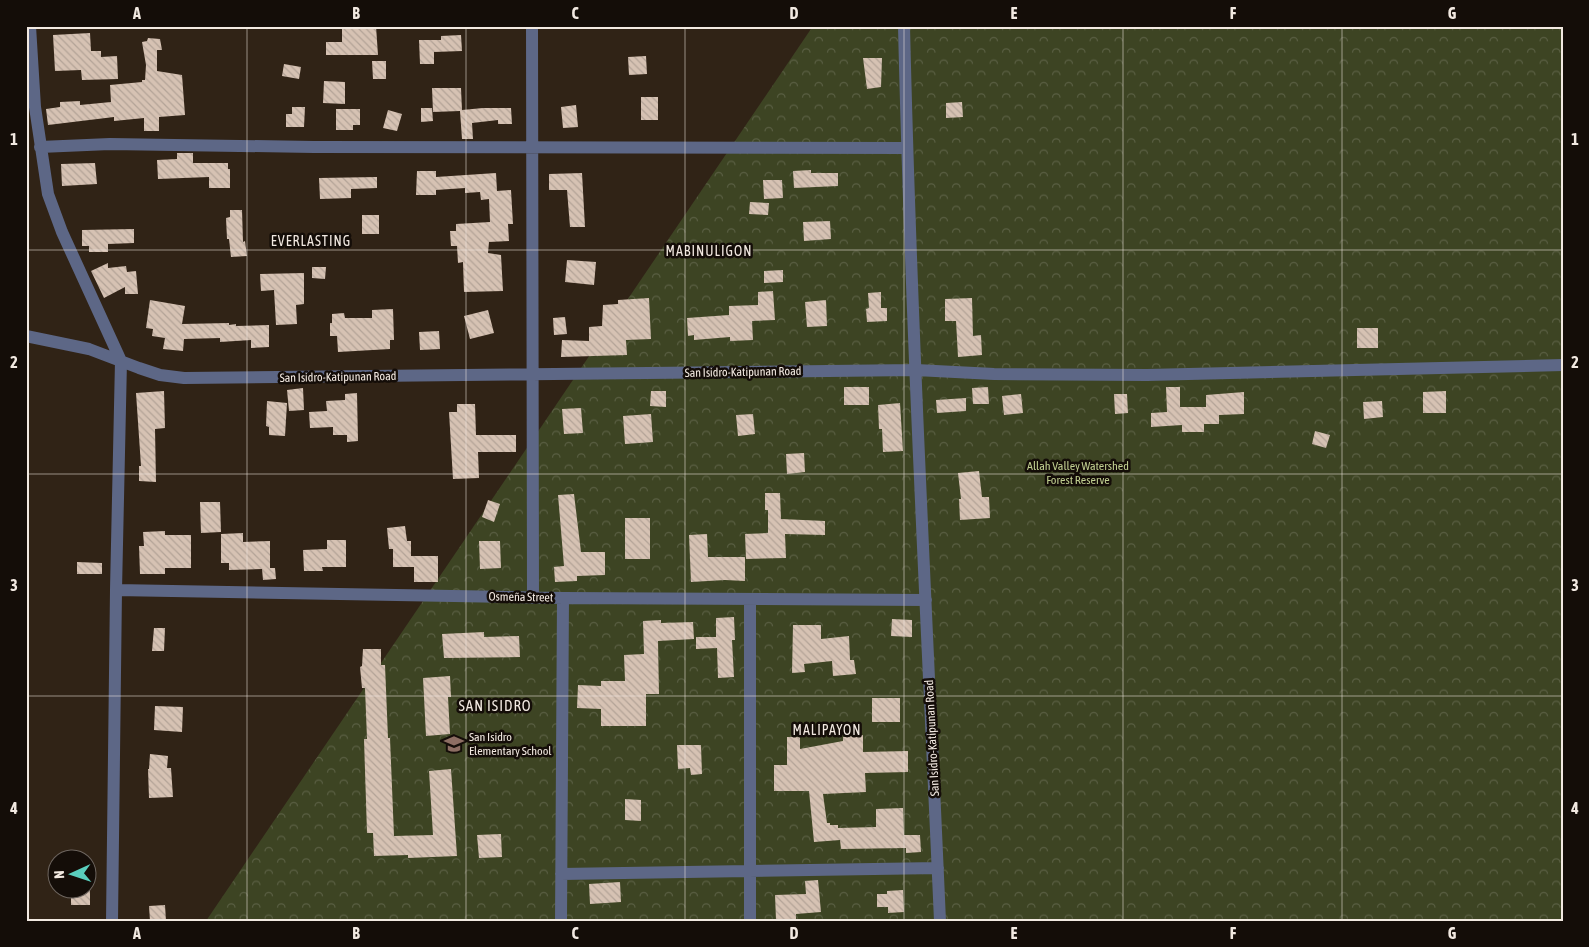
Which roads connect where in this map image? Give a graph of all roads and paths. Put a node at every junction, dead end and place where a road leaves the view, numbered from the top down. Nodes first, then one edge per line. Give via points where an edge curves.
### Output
1 (30, 26) edge
2 (532, 26) edge
3 (904, 26) edge
4 (40, 147) junction
5 (532, 148) junction
6 (907, 148) junction
7 (26, 336) edge
8 (121, 362) junction
9 (1563, 365) edge
10 (916, 370) junction
11 (532, 375) junction
12 (116, 590) junction
13 (533, 598) junction
14 (563, 598) junction
15 (750, 599) junction
16 (926, 600) junction
17 (938, 868) junction
18 (750, 871) junction
19 (561, 874) junction
20 (112, 921) edge
21 (560, 921) edge
22 (750, 921) edge
23 (940, 921) edge

1 - 4 street
2 - 5 street
3 - 6 street
4 - 5 street via 110,144
4 - 8 street via 48,194 62,232
5 - 6 street
5 - 11 street
6 - 10 street
7 - 8 street, San Isidro-Katipunan Road via 89,349
8 - 11 street, San Isidro-Katipunan Road via 160,375 184,378
8 - 12 street
9 - 10 street via 1147,375
10 - 11 street, San Isidro-Katipunan Road
10 - 16 street, San Isidro-Katipunan Road
11 - 13 street
12 - 13 street, Osmeña Street
12 - 20 street
13 - 14 street, Osmeña Street
14 - 15 street, Osmeña Street
14 - 19 street
15 - 16 street, Osmeña Street
15 - 18 street
16 - 17 street, San Isidro-Katipunan Road
17 - 18 street
17 - 23 street, San Isidro-Katipunan Road
18 - 19 street
18 - 22 street
19 - 21 street

